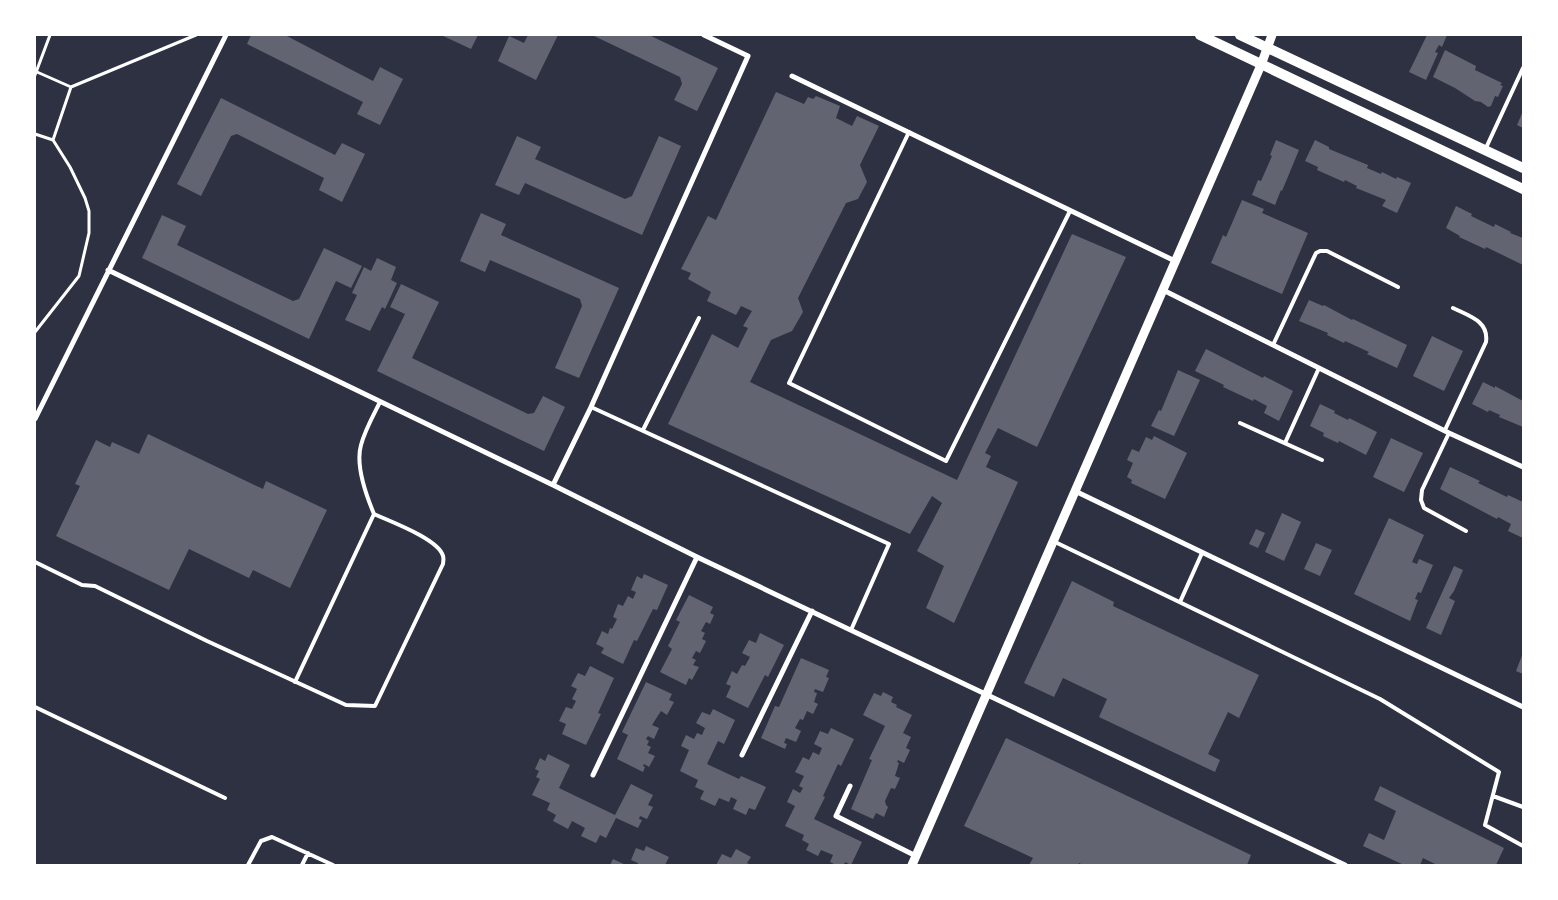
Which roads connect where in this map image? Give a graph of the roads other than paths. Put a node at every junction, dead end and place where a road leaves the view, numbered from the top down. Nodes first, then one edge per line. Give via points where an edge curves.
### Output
1 (226, 35) edge
2 (704, 35) edge
3 (1200, 35) edge
4 (1240, 35) edge
5 (1272, 35) edge
6 (1267, 48) junction
7 (1260, 65) junction
8 (1523, 68) edge
9 (792, 76) dead end
10 (910, 132) junction
11 (1485, 150) junction
12 (1523, 168) edge
13 (1523, 188) edge
14 (1070, 211) junction
15 (1175, 261) junction
16 (108, 270) junction
17 (1398, 287) dead end
18 (1163, 290) junction
19 (1453, 308) dead end
20 (699, 318) dead end
21 (1273, 345) junction
22 (1319, 368) junction
23 (380, 402) junction
24 (591, 407) junction
25 (35, 419) edge
26 (1240, 422) dead end
27 (642, 430) junction
28 (1447, 432) junction
29 (1285, 443) junction
30 (1322, 460) dead end
31 (1523, 467) edge
32 (553, 485) junction
33 (1075, 491) junction
34 (374, 514) junction
35 (1466, 531) dead end
36 (1053, 541) junction
37 (1202, 553) junction
38 (696, 557) junction
39 (35, 562) edge
40 (1180, 602) junction
41 (812, 611) junction
42 (851, 630) junction
43 (295, 682) junction
44 (986, 694) junction
45 (35, 707) edge
46 (1523, 707) edge
47 (742, 755) dead end
48 (593, 775) dead end
49 (850, 786) dead end
50 (1493, 796) junction
51 (225, 798) dead end
52 (1523, 808) edge
53 (1523, 846) edge
54 (308, 853) junction
55 (914, 861) edge
56 (248, 865) edge
57 (302, 865) edge
58 (333, 865) edge
59 (1345, 865) edge

1 - 16 street
2 - 24 street via 748,56
3 - 7 main road
4 - 6 main road
5 - 6 street
6 - 7 street
6 - 11 main road
7 - 13 main road
7 - 15 street
8 - 11 lane
9 - 10 street
10 - 14 street
10 - 14 lane via 789,383 946,461
11 - 12 main road
14 - 15 street
15 - 18 street
16 - 23 street
16 - 25 street
17 - 21 lane via 1327,251 1320,251 1316,253
18 - 21 street
18 - 33 street
19 - 28 lane via 1480,322 1487,335
20 - 27 lane
21 - 22 street
22 - 28 street
22 - 29 lane
23 - 32 street
23 - 34 lane via 360,448 365,495
24 - 27 lane
24 - 32 street
26 - 29 lane
27 - 42 lane via 889,544
28 - 31 street
28 - 35 lane via 1422,490 1421,500 1424,508
29 - 30 lane
32 - 38 street
33 - 36 street
33 - 37 street
34 - 43 lane
34 - 43 lane via 436,546 443,555 443,564 375,706 346,705
36 - 40 lane
36 - 44 street
37 - 40 lane
37 - 46 street
38 - 41 street
38 - 48 street
39 - 43 lane via 82,585 95,586
40 - 50 lane via 1380,699 1500,772
41 - 42 street
41 - 47 street
42 - 44 street
44 - 55 street
44 - 59 street
45 - 51 lane
49 - 55 street via 836,816
50 - 52 lane
50 - 53 lane via 1485,825
54 - 56 lane via 272,837 261,840
54 - 57 lane
54 - 58 lane

